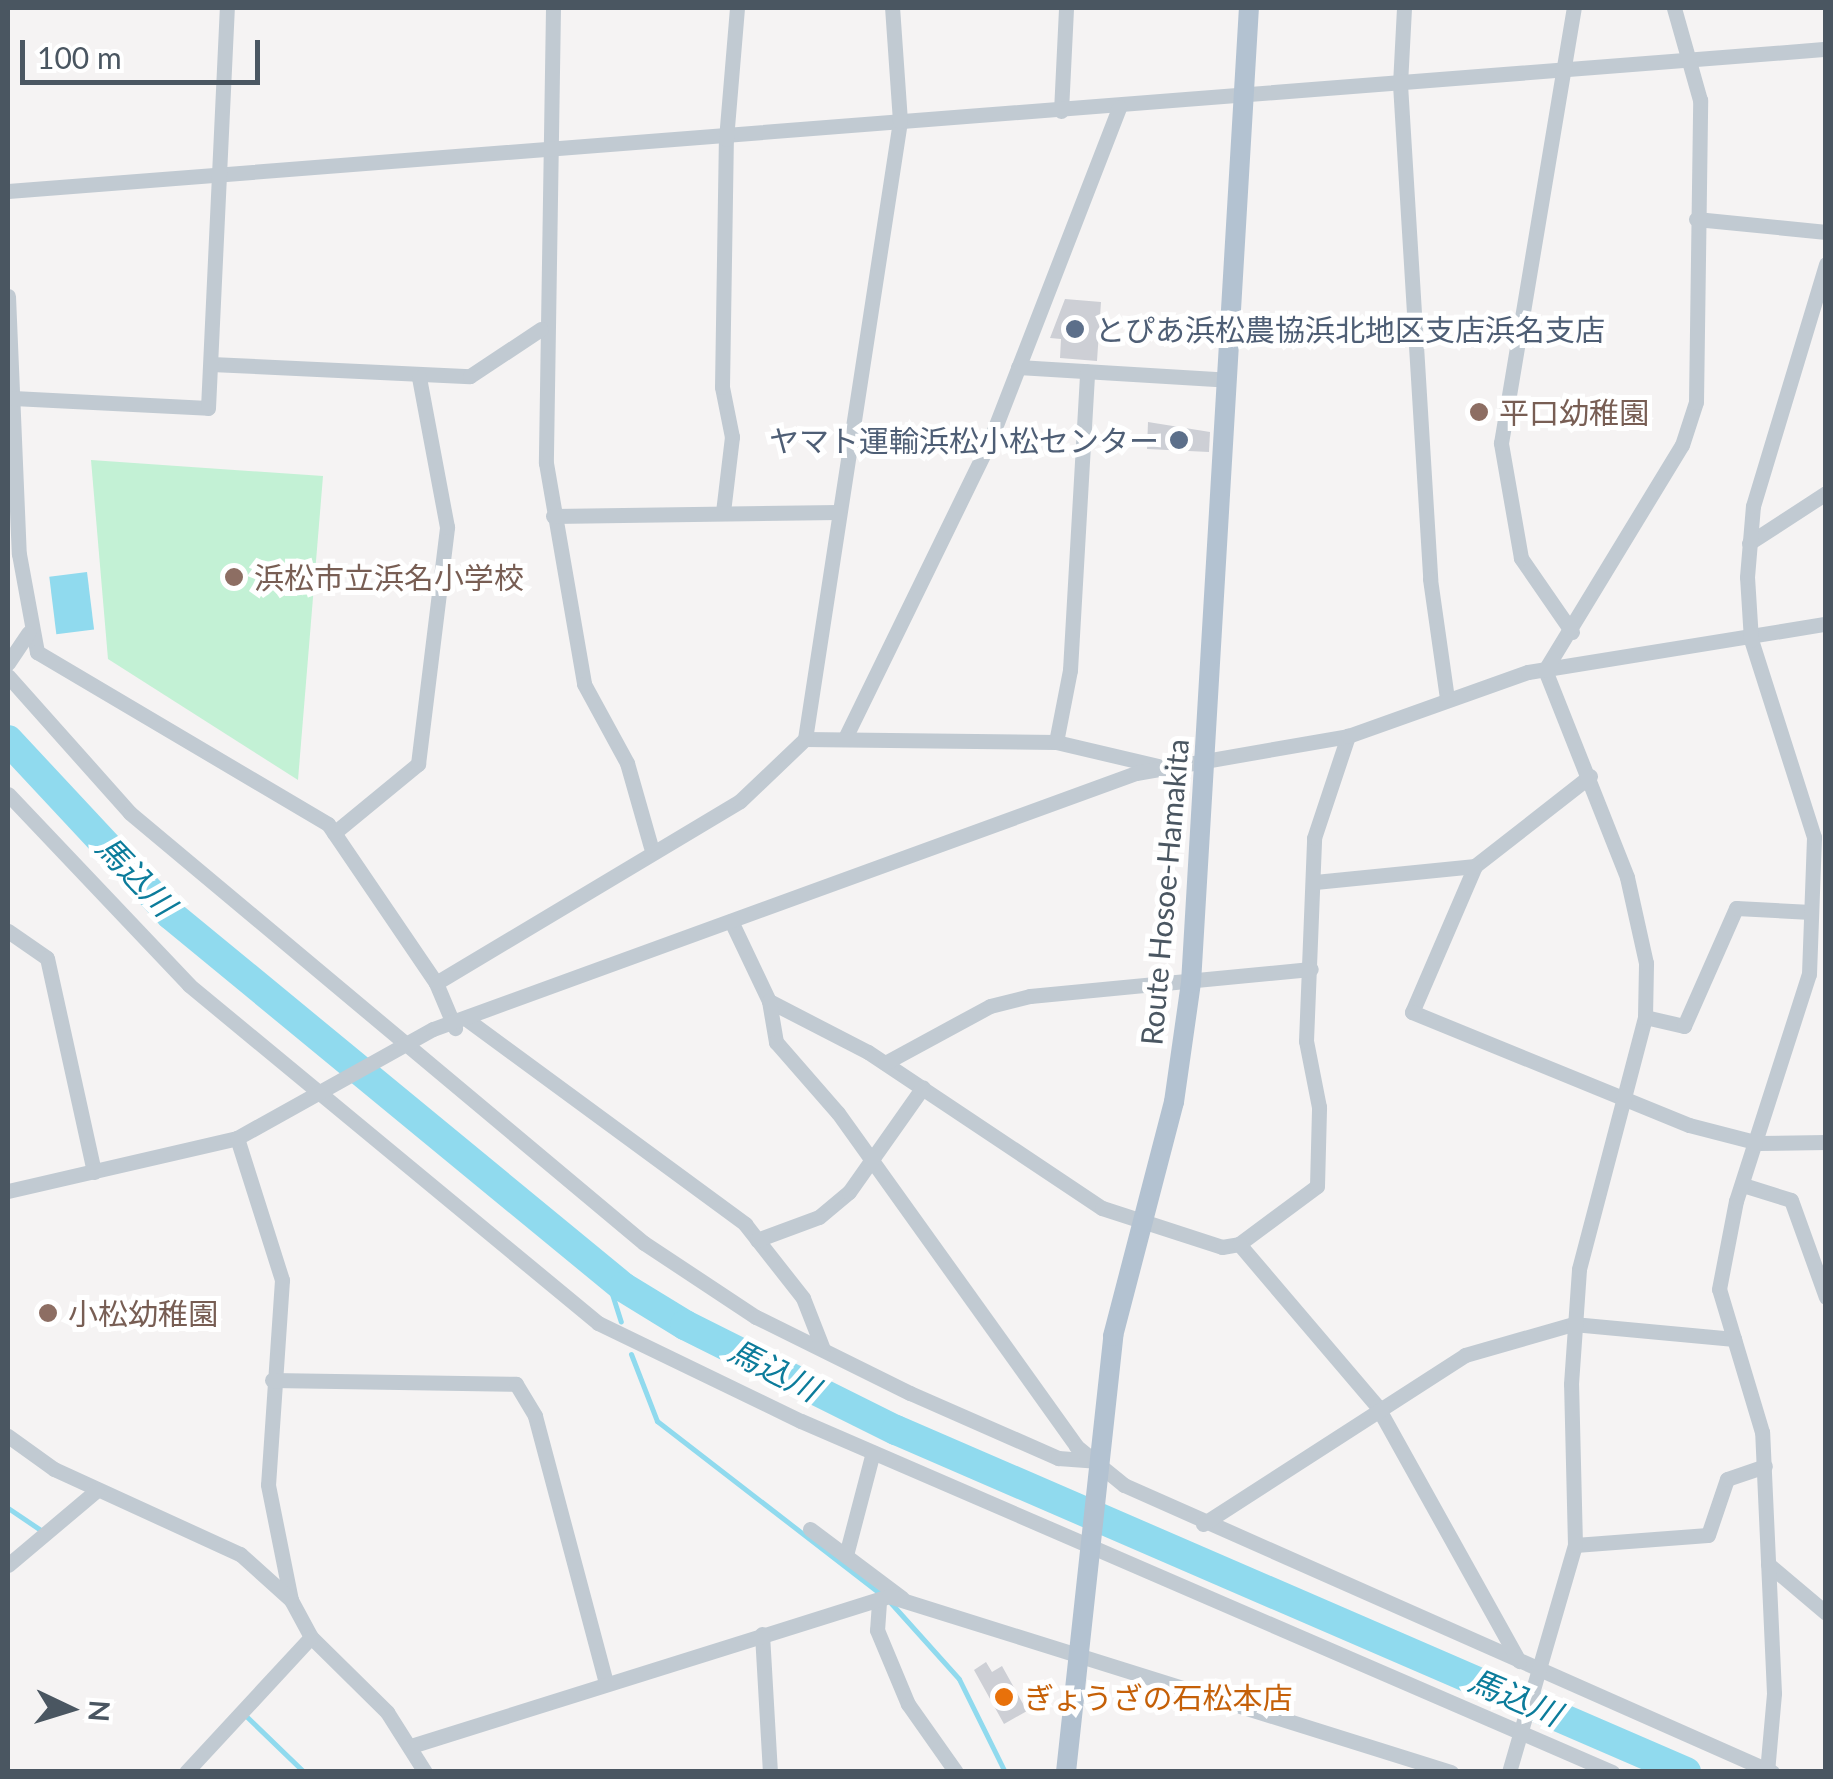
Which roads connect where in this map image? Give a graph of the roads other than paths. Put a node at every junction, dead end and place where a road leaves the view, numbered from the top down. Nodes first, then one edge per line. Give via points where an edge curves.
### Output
1 (227, 8) edge
2 (552, 8) edge
3 (737, 8) edge
4 (892, 8) edge
5 (1066, 8) edge
6 (1249, 8) edge
7 (1404, 8) edge
8 (1574, 8) edge
9 (1674, 8) edge
10 (1826, 49) edge
11 (1689, 62) junction
12 (1570, 70) junction
13 (1400, 84) junction
14 (1242, 96) junction
15 (1119, 107) junction
16 (1061, 111) junction
17 (900, 121) junction
18 (726, 133) junction
19 (544, 148) junction
20 (220, 174) junction
21 (8, 190) edge
22 (1696, 219) junction
23 (1826, 232) edge
24 (1826, 264) edge
25 (8, 296) edge
26 (541, 329) junction
27 (211, 364) junction
28 (1018, 367) junction
29 (1087, 371) junction
30 (420, 378) junction
31 (1228, 380) junction
32 (13, 398) junction
33 (1826, 493) edge
34 (723, 512) junction
35 (838, 512) junction
36 (554, 516) junction
37 (1749, 542) junction
38 (1826, 624) edge
39 (1572, 632) junction
40 (28, 633) junction
41 (1751, 640) junction
42 (8, 663) edge
43 (1545, 670) junction
44 (8, 676) edge
45 (1447, 698) junction
46 (846, 736) junction
47 (1348, 736) junction
48 (805, 738) junction
49 (1056, 742) junction
50 (1207, 763) junction
51 (1160, 767) junction
52 (1590, 776) junction
53 (8, 794) edge
54 (334, 833) junction
55 (1820, 835) edge
56 (651, 847) junction
57 (1474, 866) junction
58 (1315, 882) junction
59 (1812, 912) junction
60 (731, 920) junction
61 (8, 932) edge
62 (1311, 969) junction
63 (436, 983) junction
64 (1191, 983) junction
65 (768, 1001) junction
66 (1645, 1018) junction
67 (462, 1025) junction
68 (395, 1048) junction
69 (884, 1062) junction
70 (922, 1087) junction
71 (322, 1092) junction
72 (1629, 1100) junction
73 (238, 1138) junction
74 (1759, 1142) junction
75 (1826, 1142) edge
76 (867, 1154) junction
77 (94, 1172) junction
78 (1742, 1185) junction
79 (8, 1191) edge
80 (1144, 1222) junction
81 (757, 1240) junction
82 (1239, 1244) junction
83 (1826, 1297) edge
84 (1573, 1324) junction
85 (1734, 1339) junction
86 (823, 1349) junction
87 (272, 1380) junction
88 (1377, 1406) junction
89 (8, 1436) edge
90 (874, 1452) junction
91 (1765, 1466) junction
92 (1098, 1468) junction
93 (97, 1490) junction
94 (1203, 1524) junction
95 (810, 1528) dead end
96 (1090, 1542) junction
97 (1576, 1545) junction
98 (846, 1555) junction
99 (1768, 1564) junction
100 (8, 1566) edge
101 (291, 1600) junction
102 (890, 1600) junction
103 (1822, 1604) edge
104 (762, 1634) junction
105 (311, 1637) junction
106 (1074, 1654) junction
107 (1519, 1661) junction
108 (1539, 1677) junction
109 (606, 1682) junction
110 (1518, 1728) junction
111 (412, 1746) junction
112 (198, 1768) edge
113 (1769, 1771) edge
114 (425, 1772) edge
115 (770, 1772) edge
116 (956, 1772) edge
117 (1066, 1772) edge
118 (1451, 1772) edge
119 (1509, 1772) edge
120 (1612, 1772) edge

1 - 20 street
2 - 19 street
3 - 18 street
4 - 17 street
5 - 16 street
6 - 14 main road, Route Hosoe-Hamakita
7 - 13 street
8 - 12 street
9 - 11 street
10 - 11 street
11 - 12 street
11 - 22 street via 1700,100
12 - 13 street
12 - 39 street via 1505,384 1502,442 1521,558
13 - 14 street
13 - 45 street via 1430,579
14 - 15 street
14 - 31 main road, Route Hosoe-Hamakita
15 - 16 street
15 - 28 street
16 - 17 street
17 - 18 street
17 - 35 street
18 - 19 street
18 - 34 street via 722,387 732,437
19 - 20 street
19 - 26 street
20 - 21 street
20 - 27 street
22 - 23 street
22 - 39 street via 1696,402 1682,446
24 - 37 street via 1777,412
25 - 32 street
26 - 30 street via 470,376
26 - 36 street
27 - 30 street
27 - 32 street via 208,408
28 - 29 street
28 - 46 street
29 - 31 street
29 - 49 street via 1070,670
30 - 54 street via 447,528 418,764
31 - 50 main road, Route Hosoe-Hamakita
32 - 40 street
33 - 37 street
34 - 35 street
34 - 36 street
35 - 48 street
36 - 56 street via 584,684 628,763
37 - 41 street
38 - 41 street
39 - 43 street
40 - 42 street
40 - 54 street via 37,652
41 - 43 street
41 - 55 street
43 - 45 street
43 - 52 street
44 - 68 street via 130,813
45 - 47 street
46 - 48 street
46 - 49 street
47 - 50 street
47 - 58 street via 1314,838
48 - 56 street via 740,801
49 - 51 street
50 - 51 street
50 - 64 main road, Route Hosoe-Hamakita
51 - 60 street
52 - 57 street
52 - 66 street via 1636,907
53 - 71 street via 111,912
54 - 63 street
55 - 59 street
56 - 63 street
57 - 58 street
57 - 72 street via 1412,1012
58 - 62 street
59 - 66 street via 1736,908 1684,1026
59 - 74 street via 1809,974
60 - 65 street
60 - 67 street
61 - 77 street via 47,958
62 - 64 street
62 - 82 street via 1318,1186
63 - 67 street
64 - 69 street via 1016,999
64 - 80 main road, Route Hosoe-Hamakita
65 - 69 street
65 - 76 street via 776,1042
66 - 72 street
67 - 68 street
67 - 81 street
68 - 71 street
68 - 86 street via 711,1291
69 - 70 street
70 - 76 street
70 - 80 street via 1102,1208
71 - 73 street
71 - 90 street via 598,1323
72 - 74 street
72 - 84 street via 1580,1269
73 - 77 street
73 - 87 street via 282,1280
74 - 75 street
74 - 78 street
76 - 81 street via 849,1192 819,1217
76 - 92 street
77 - 79 street
78 - 83 street via 1791,1200
78 - 85 street via 1719,1289
80 - 82 street
80 - 92 main road, Route Hosoe-Hamakita via 1113,1336
81 - 86 street via 803,1298
82 - 88 street
84 - 85 street
84 - 88 street via 1465,1355
84 - 97 street
85 - 91 street
86 - 92 street via 1058,1458
87 - 101 street via 268,1485
87 - 109 street via 516,1384 535,1416
88 - 94 street
88 - 107 street
89 - 93 street
90 - 96 street
90 - 98 street
91 - 97 street via 1728,1479 1708,1536
91 - 99 street
92 - 94 street
92 - 96 main road, Route Hosoe-Hamakita
93 - 100 street
93 - 101 street via 225,1545
94 - 107 street
95 - 98 street
96 - 106 main road, Route Hosoe-Hamakita
96 - 110 street
97 - 108 street
98 - 102 street
99 - 103 street
99 - 113 street
101 - 105 street
102 - 104 street
102 - 106 street
102 - 116 street via 876,1630 908,1704
104 - 109 street
104 - 115 street
105 - 111 street
105 - 112 street
106 - 117 main road, Route Hosoe-Hamakita
106 - 118 street
107 - 108 street
108 - 110 street
108 - 113 street
109 - 111 street
110 - 119 street
110 - 120 street
111 - 114 street

